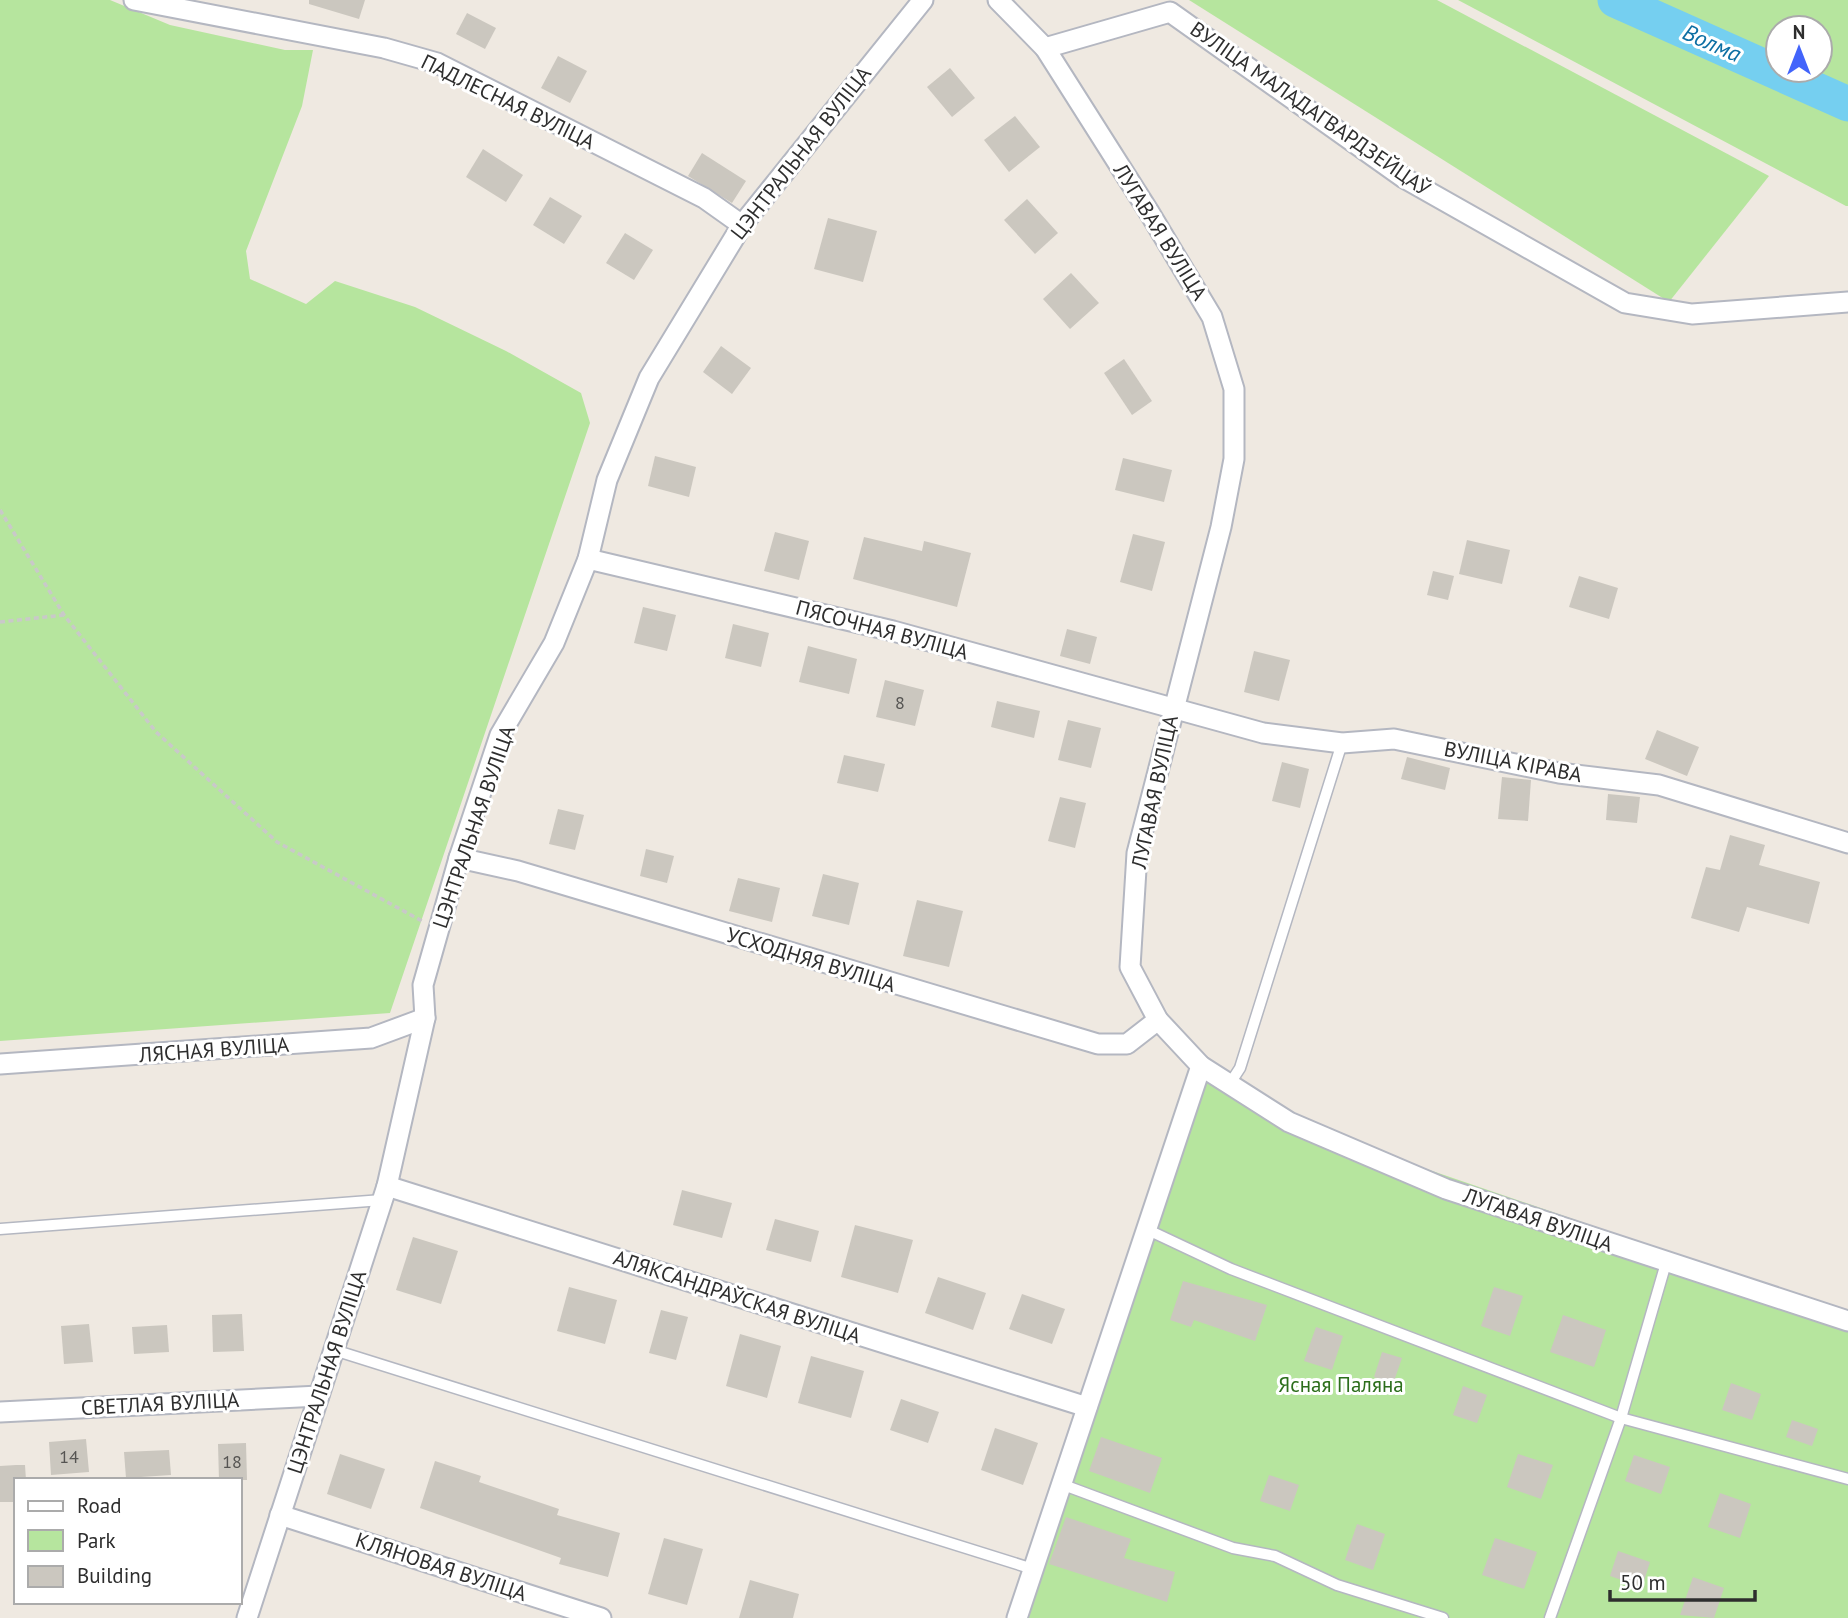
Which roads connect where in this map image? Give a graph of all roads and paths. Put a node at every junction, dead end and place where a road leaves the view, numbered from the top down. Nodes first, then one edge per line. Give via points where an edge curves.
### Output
1 (134, 0) edge
2 (923, 0) edge
3 (998, 0) edge
4 (1045, 48) junction
5 (742, 225) junction
6 (1848, 302) edge
7 (0, 509) edge
8 (588, 559) junction
9 (64, 615) junction
10 (0, 622) edge
11 (1173, 708) junction
12 (1342, 743) junction
13 (1848, 843) edge
14 (459, 858) junction
15 (439, 930) junction
16 (425, 1018) junction
17 (1158, 1020) junction
18 (0, 1064) edge
19 (1201, 1066) junction
20 (1229, 1085) junction
21 (385, 1193) junction
22 (0, 1229) edge
23 (1146, 1229) junction
24 (1666, 1263) junction
25 (1848, 1321) edge
26 (334, 1350) junction
27 (319, 1396) junction
28 (1087, 1407) junction
29 (0, 1412) edge
30 (1621, 1418) junction
31 (1848, 1479) edge
32 (1061, 1484) junction
33 (281, 1515) junction
34 (1033, 1569) junction
35 (247, 1618) edge
36 (601, 1618) edge
37 (1017, 1618) edge
38 (1443, 1618) edge
39 (1550, 1618) edge

1 - 5 street, ПАДЛЕСНАЯ ВУЛІЦА via 384,48 437,63 704,198
2 - 5 street, ЦЭНТРАЛЬНАЯ ВУЛІЦА
3 - 4 street, ЛУГАВАЯ ВУЛІЦА
4 - 6 street, ВУЛІЦА МАЛАДАГВАРДЗЕЙЦАЎ via 1170,12 1404,178 1625,303 1692,314
4 - 11 street, ЛУГАВАЯ ВУЛІЦА via 1212,317 1234,389 1234,459 1221,527
5 - 8 street, ЦЭНТРАЛЬНАЯ ВУЛІЦА via 649,378 607,480
7 - 9 path
8 - 11 street, ПЯСОЧНАЯ ВУЛІЦА via 893,631
8 - 14 street, ЦЭНТРАЛЬНАЯ ВУЛІЦА via 554,643 500,735
9 - 10 path
9 - 15 path via 156,732 277,842
11 - 12 street, ВУЛІЦА КІРАВА via 1263,733
11 - 17 street, ЛУГАВАЯ ВУЛІЦА via 1137,853 1130,967
12 - 13 street, ВУЛІЦА КІРАВА via 1394,739 1559,773 1660,785
12 - 20 lane via 1240,1068
14 - 15 street, ЦЭНТРАЛЬНАЯ ВУЛІЦА
14 - 17 street, УСХОДНЯЯ ВУЛІЦА via 518,871 1098,1044 1127,1044
15 - 16 street, ЦЭНТРАЛЬНАЯ ВУЛІЦА via 423,985
16 - 18 street, ЛЯСНАЯ ВУЛІЦА via 371,1038
16 - 21 street, ЦЭНТРАЛЬНАЯ ВУЛІЦА
17 - 19 street, ЛУГАВАЯ ВУЛІЦА
19 - 20 street, ЛУГАВАЯ ВУЛІЦА
19 - 23 street
20 - 24 street, ЛУГАВАЯ ВУЛІЦА via 1289,1122 1446,1189
21 - 22 lane
21 - 26 street, ЦЭНТРАЛЬНАЯ ВУЛІЦА
21 - 28 street, АЛЯКСАНДРАЎСКАЯ ВУЛІЦА
23 - 28 street
23 - 30 lane via 1231,1269
24 - 25 street, ЛУГАВАЯ ВУЛІЦА
24 - 30 lane
26 - 27 street, ЦЭНТРАЛЬНАЯ ВУЛІЦА
26 - 34 lane
27 - 29 street, СВЕТЛАЯ ВУЛІЦА
27 - 33 street, ЦЭНТРАЛЬНАЯ ВУЛІЦА
28 - 32 street
30 - 31 lane
30 - 39 lane
32 - 34 street
32 - 38 lane via 1233,1548 1275,1556 1337,1585
33 - 35 street, ЦЭНТРАЛЬНАЯ ВУЛІЦА
33 - 36 street, КЛЯНОВАЯ ВУЛІЦА
34 - 37 street

